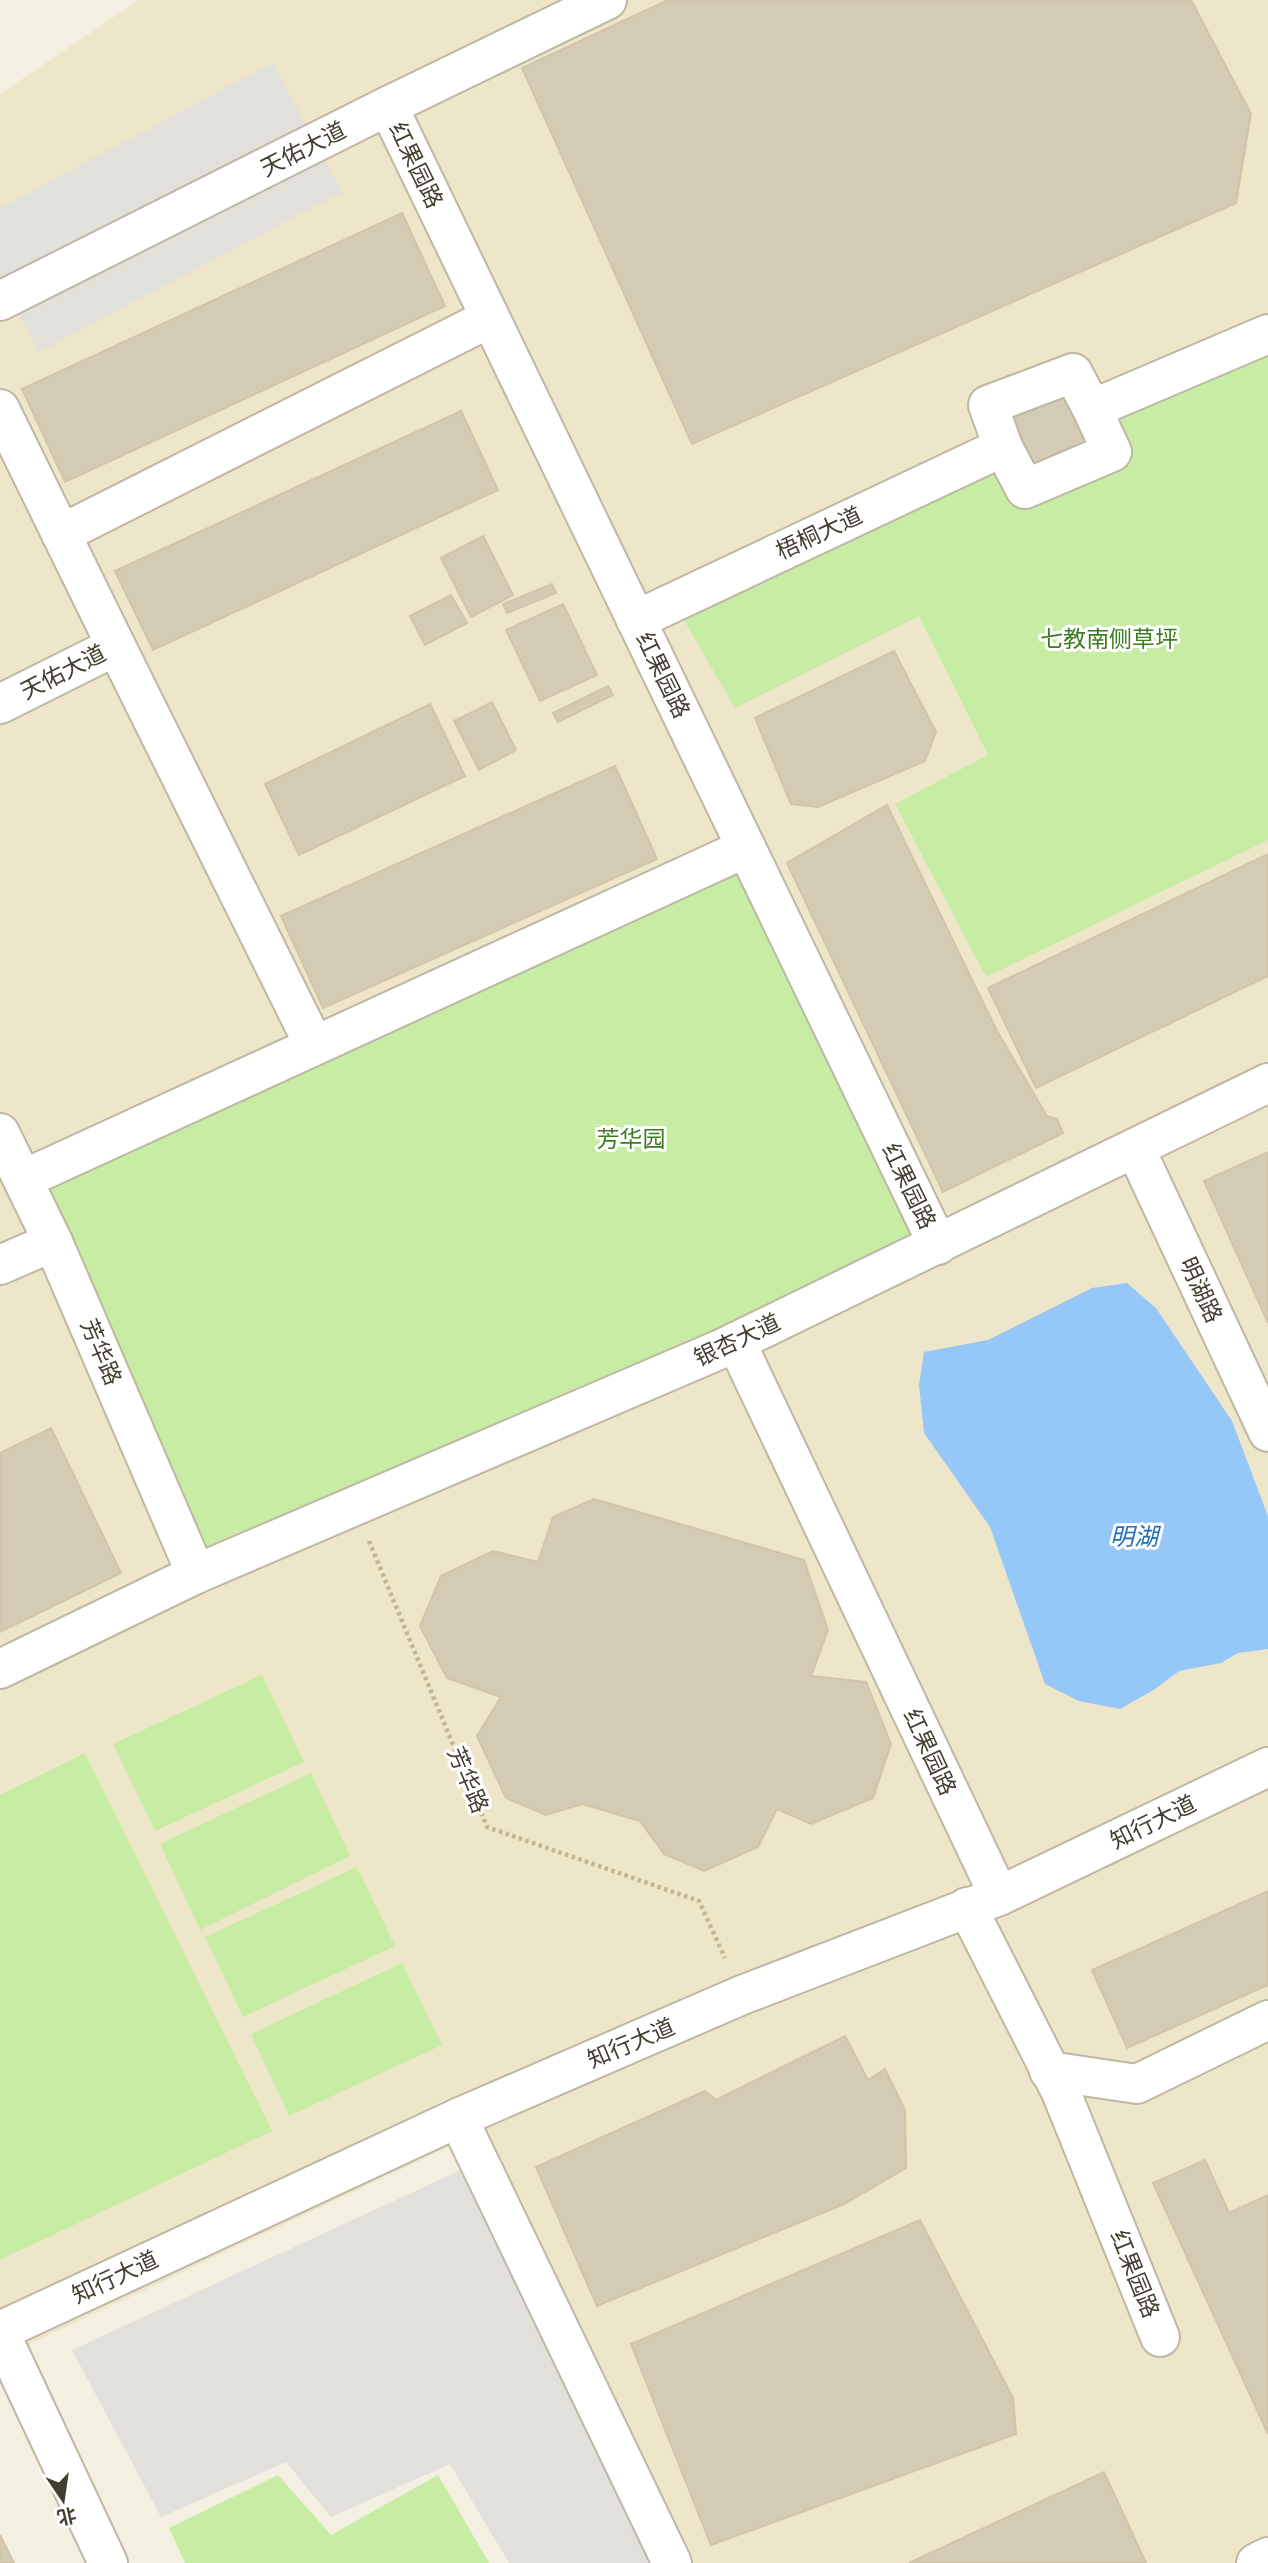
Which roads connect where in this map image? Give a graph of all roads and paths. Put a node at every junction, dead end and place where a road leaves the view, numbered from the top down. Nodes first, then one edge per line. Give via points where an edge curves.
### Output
1 (607, 0) edge
2 (388, 106) junction
3 (0, 301) edge
4 (490, 318) junction
5 (1268, 334) edge
6 (0, 409) edge
7 (1092, 409) junction
8 (1003, 447) junction
9 (61, 534) junction
10 (636, 620) junction
11 (116, 646) junction
12 (0, 704) edge
13 (746, 848) junction
14 (314, 1045) junction
15 (1268, 1083) edge
16 (0, 1133) edge
17 (1135, 1148) junction
18 (24, 1180) junction
19 (52, 1242) junction
20 (938, 1245) junction
21 (0, 1265) edge
22 (736, 1342) junction
23 (1268, 1432) edge
24 (355, 1508) junction
25 (196, 1574) junction
26 (0, 1669) edge
27 (1268, 1767) edge
28 (983, 1902) junction
29 (742, 1995) junction
30 (1268, 2020) edge
31 (1049, 2071) junction
32 (458, 2118) junction
33 (0, 2332) edge
34 (1160, 2337) dead end
35 (1268, 2557) edge
36 (108, 2563) edge
37 (672, 2563) edge
38 (1256, 2563) edge

1 - 2 street, 天佑大道
2 - 3 street, 天佑大道
2 - 4 street, 红果园路
4 - 9 street
4 - 10 street, 红果园路
5 - 7 street
6 - 9 street, 天佑大道
7 - 8 street via 1073,373 988,405
7 - 8 street via 1112,452 1025,489
8 - 10 street, 梧桐大道
9 - 11 street, 天佑大道
10 - 13 street, 红果园路
11 - 12 street, 天佑大道
11 - 14 street
13 - 14 street
13 - 20 street, 红果园路
14 - 18 street
15 - 17 street, 银杏大道
16 - 18 street, 芳华路
17 - 20 street, 银杏大道
17 - 23 street, 明湖路
18 - 19 street, 芳华路
19 - 21 street
19 - 25 street, 芳华路
20 - 22 street, 银杏大道
22 - 24 street, 银杏大道
22 - 28 street, 红果园路
24 - 25 street, 银杏大道
24 - 29 path, 芳华路 via 488,1827 699,1901
25 - 26 street, 银杏大道
27 - 28 street, 知行大道
28 - 29 street, 知行大道
28 - 31 street, 红果园路
29 - 32 street, 知行大道
30 - 31 street via 1137,2084
31 - 34 street, 红果园路
32 - 33 street, 知行大道
32 - 37 street
33 - 36 street
35 - 38 street

